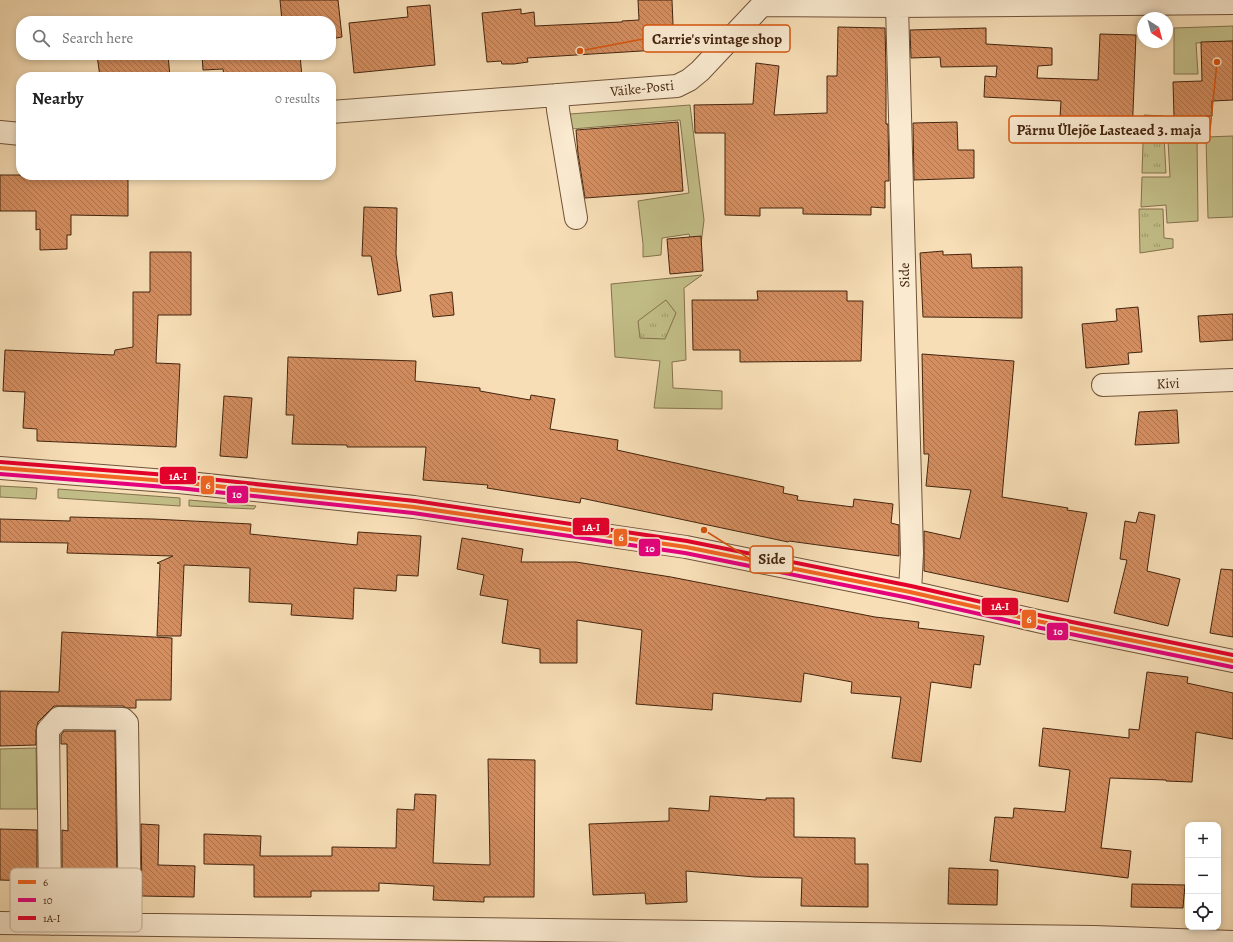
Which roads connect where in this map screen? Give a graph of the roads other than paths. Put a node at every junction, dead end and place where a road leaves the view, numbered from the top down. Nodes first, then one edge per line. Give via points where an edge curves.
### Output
1 (760, 2) edge
2 (1233, 3) edge
3 (897, 6) junction
4 (557, 95) junction
5 (336, 112) edge
6 (0, 132) edge
7 (16, 134) edge
8 (576, 218) dead end
9 (1233, 380) edge
10 (1103, 385) dead end
11 (0, 468) edge
12 (910, 592) junction
13 (1233, 661) edge
14 (50, 868) edge
15 (129, 868) edge
16 (0, 923) edge
17 (10, 923) edge
18 (142, 924) edge
19 (1233, 942) edge

1 - 3 street, Väike-Posti
1 - 4 street, Väike-Posti via 700,72 677,86
2 - 3 street, Väike-Posti
3 - 12 street, Side via 912,553
4 - 5 street, Väike-Posti
4 - 8 street
6 - 7 street
9 - 10 street, Kivi
11 - 12 street via 179,482 414,507 686,547
12 - 13 street
14 - 15 street via 48,730 59,718 116,718 127,723
16 - 17 street
18 - 19 street via 1094,937

